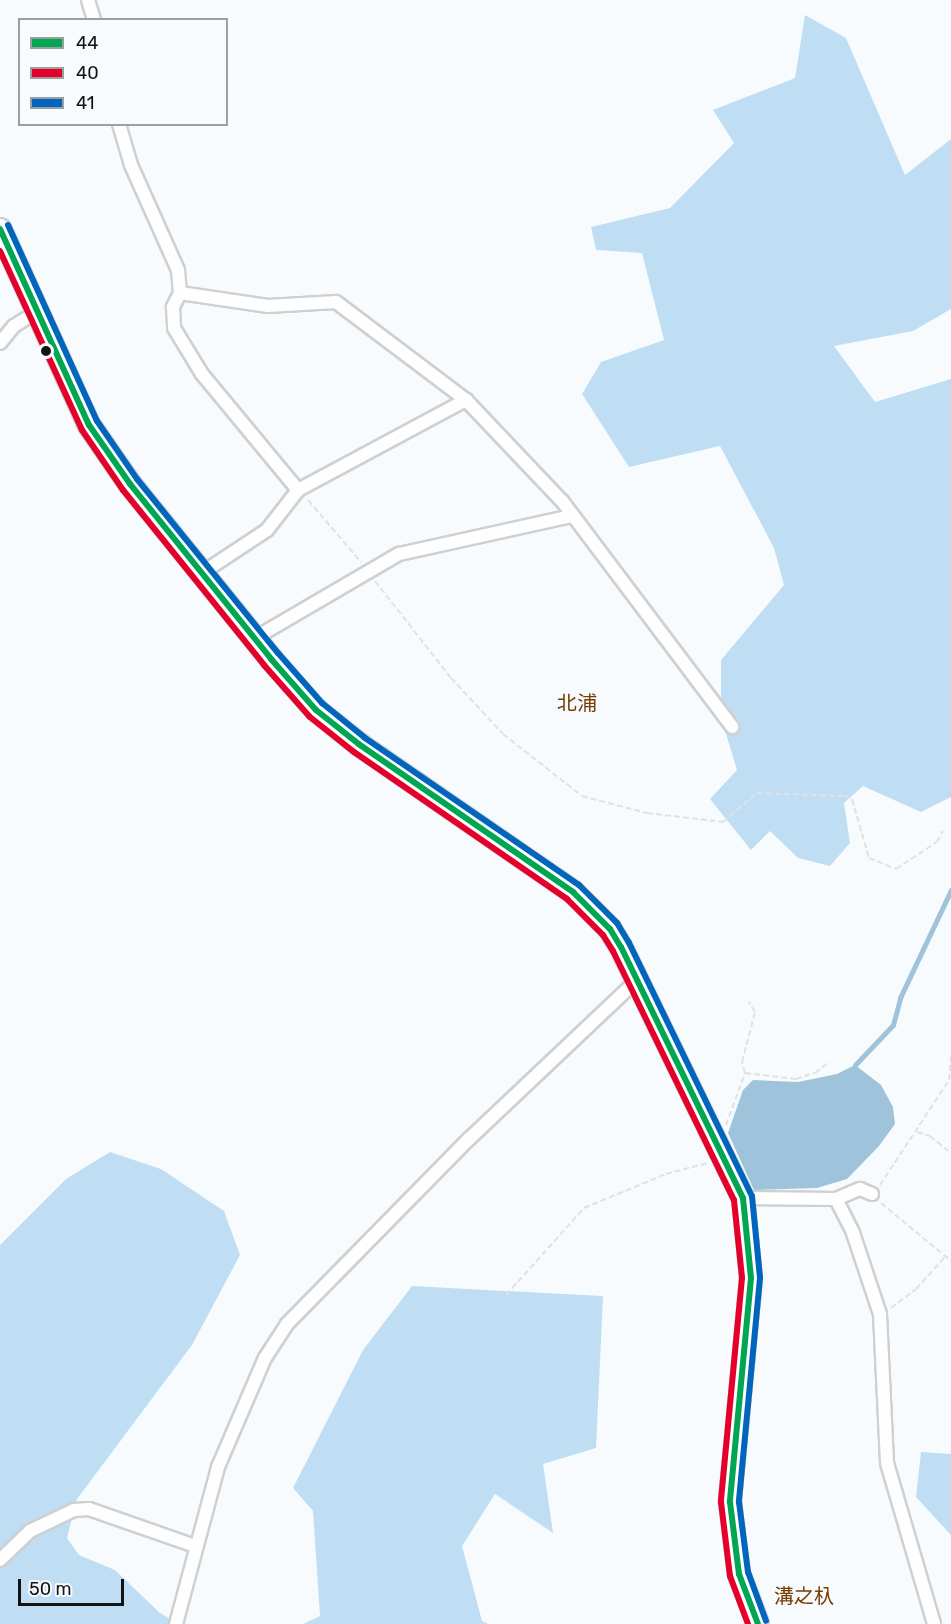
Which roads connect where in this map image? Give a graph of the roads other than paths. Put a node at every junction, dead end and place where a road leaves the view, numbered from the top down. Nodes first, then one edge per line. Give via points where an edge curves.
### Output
1 (88, 0) edge
2 (93, 18) edge
3 (120, 126) edge
4 (0, 229) edge
5 (180, 293) junction
6 (36, 312) junction
7 (0, 343) edge
8 (466, 400) junction
9 (298, 490) junction
10 (572, 516) junction
11 (202, 573) junction
12 (255, 638) junction
13 (732, 727) dead end
14 (636, 981) junction
15 (872, 1194) road end
16 (743, 1198) junction
17 (836, 1199) junction
18 (195, 1546) junction
19 (0, 1560) edge
20 (176, 1624) edge
21 (758, 1624) edge
22 (934, 1624) edge

1 - 2 street
3 - 5 street via 131,165 178,270
4 - 6 main road
5 - 8 street via 268,306 336,302
5 - 9 street via 173,308 174,328 185,352
6 - 7 street via 14,326
6 - 11 main road via 89,425 130,484
8 - 9 street
8 - 10 street via 517,450
9 - 11 street via 267,530
10 - 12 street via 417,548 367,570
10 - 13 street
11 - 12 main road
12 - 14 main road via 316,710 360,746 590,907 610,929
14 - 16 main road
14 - 18 street via 454,1154 287,1324 265,1358 218,1467
15 - 17 street via 860,1189
16 - 17 street
16 - 21 main road via 751,1278 730,1502 739,1574
17 - 22 street via 853,1233 880,1314 886,1463
18 - 19 street via 90,1509 74,1510 30,1531
18 - 20 street

